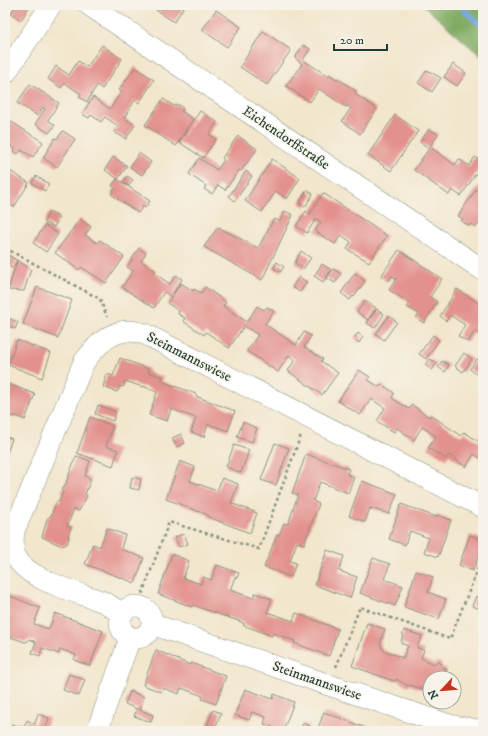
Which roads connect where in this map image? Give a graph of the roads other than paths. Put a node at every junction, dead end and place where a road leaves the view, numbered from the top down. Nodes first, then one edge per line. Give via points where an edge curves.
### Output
1 (51, 5) edge
2 (89, 5) edge
3 (5, 74) edge
4 (483, 270) edge
5 (483, 507) edge
6 (10, 558) edge
7 (130, 610) junction
8 (152, 624) junction
9 (130, 638) junction
10 (97, 731) edge
11 (483, 731) edge

1 - 3 street
2 - 4 street, Eichendorffstraße
5 - 6 street, Steinmannswiese via 146,334 129,331 113,335 97,345 84,362 14,531
6 - 7 street, Steinmannswiese via 35,576
7 - 8 street, Steinmannswiese via 144,608 152,618
7 - 9 street via 119,621 120,628
8 - 9 street via 150,630 142,637
8 - 11 street, Steinmannswiese via 449,725
9 - 10 street

